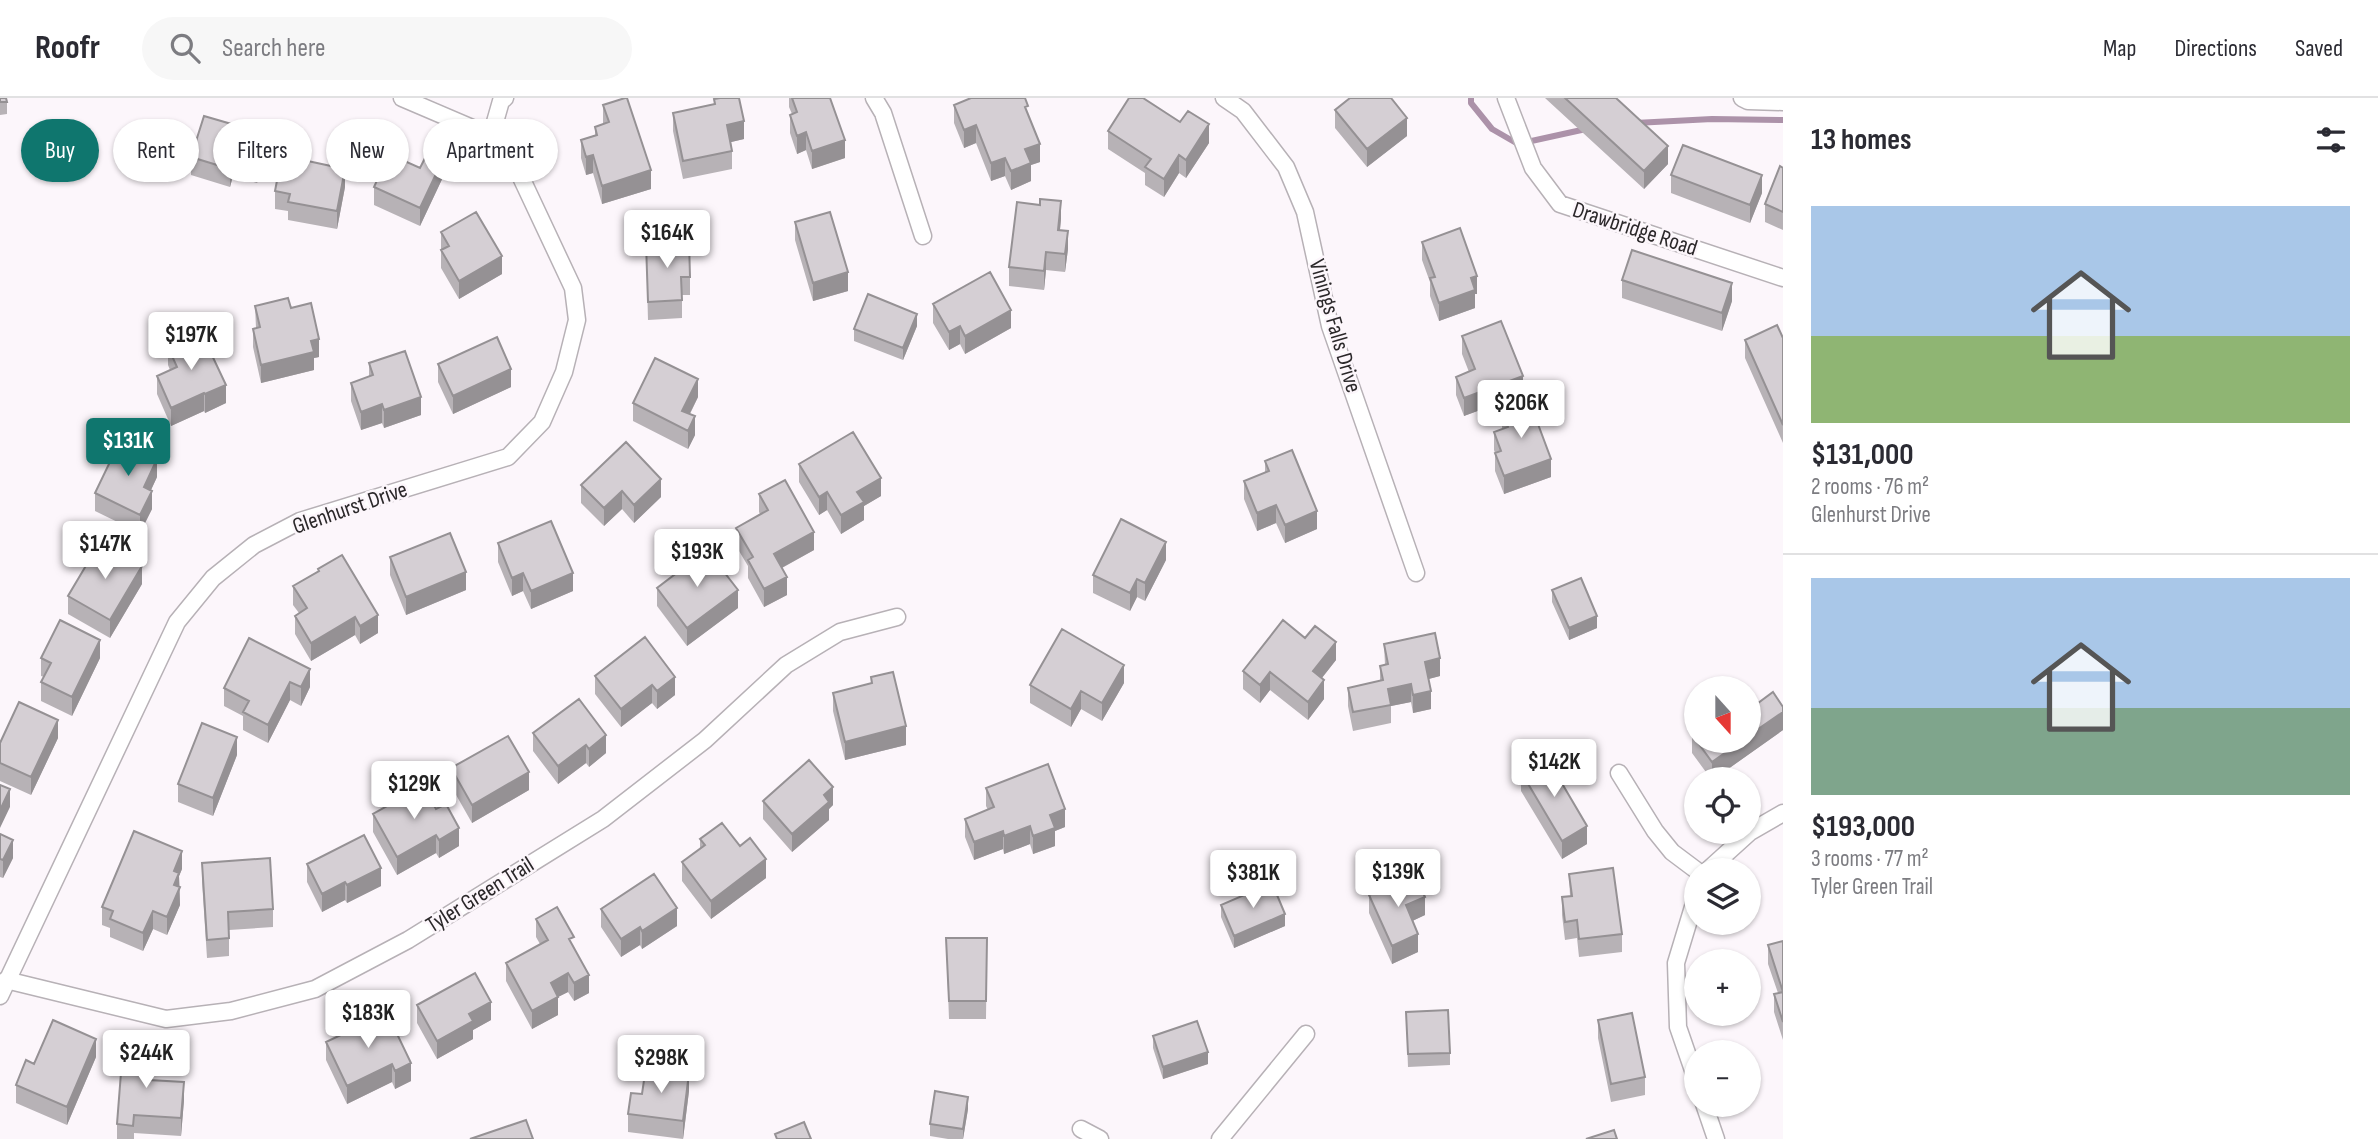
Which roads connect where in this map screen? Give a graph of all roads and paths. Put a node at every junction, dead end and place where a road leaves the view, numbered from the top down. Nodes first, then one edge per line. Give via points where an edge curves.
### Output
1 (402, 98) edge
2 (505, 98) edge
3 (874, 98) edge
4 (1224, 98) edge
5 (1506, 98) edge
6 (1742, 98) edge
7 (1783, 102) edge
8 (451, 119) edge
9 (496, 119) edge
10 (523, 182) edge
11 (923, 236) dead end
12 (1783, 278) edge
13 (1416, 573) dead end
14 (897, 617) dead end
15 (1619, 773) dead end
16 (1783, 813) edge
17 (1721, 858) edge
18 (1684, 861) edge
19 (1684, 935) edge
20 (3, 988) edge
21 (1306, 1034) dead end
22 (1684, 1044) edge
23 (1708, 1117) edge
24 (1081, 1129) dead end
25 (1100, 1139) edge
26 (1220, 1139) edge
27 (1716, 1139) edge

1 - 8 street, Glenhurst Drive
2 - 9 street
3 - 11 street
4 - 13 street, Vinings Falls Drive via 1243,111 1286,167 1305,212 1330,326
5 - 12 street, Drawbridge Road via 1533,168 1560,204
6 - 7 street
10 - 20 street, Glenhurst Drive via 573,288 577,320 564,372 542,422 508,457 300,521 254,545 213,578 177,622
14 - 20 street, Tyler Green Trail via 839,632 786,664 705,740 603,818 408,940 315,989 231,1011 166,1019
15 - 18 street via 1655,831
16 - 17 street via 1750,832
19 - 22 street via 1676,963 1678,1027
21 - 26 street
23 - 27 street
24 - 25 street

